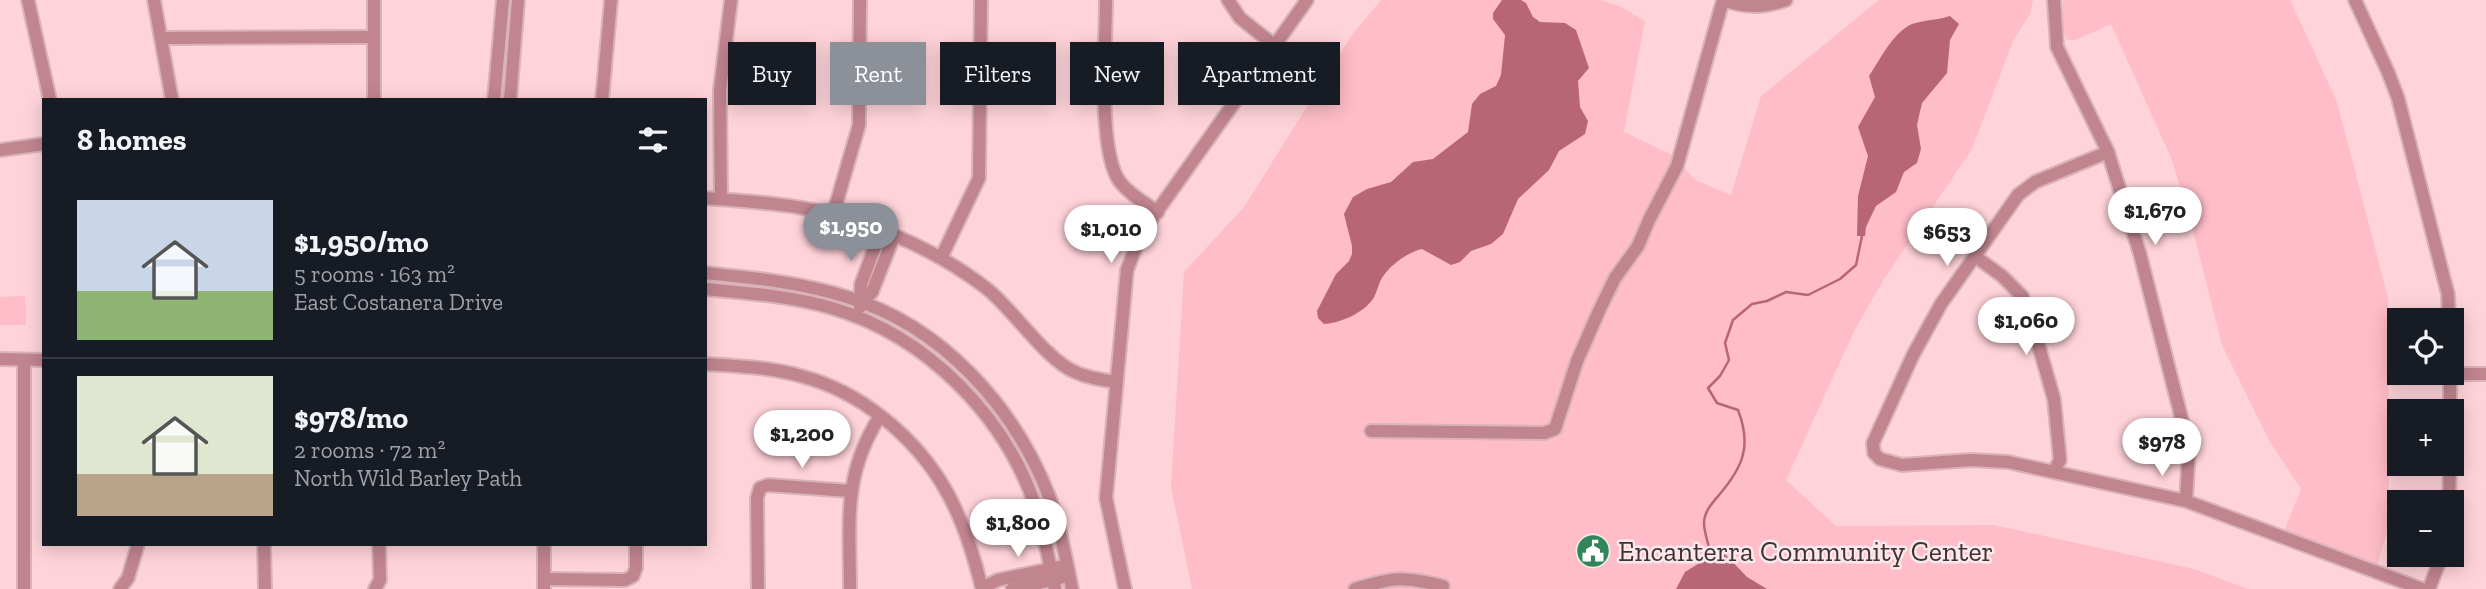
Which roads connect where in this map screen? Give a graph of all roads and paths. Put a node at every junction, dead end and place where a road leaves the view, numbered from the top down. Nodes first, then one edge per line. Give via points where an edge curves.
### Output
1 (28, 0) edge
2 (154, 0) edge
3 (373, 0) edge
4 (503, 0) edge
5 (518, 0) edge
6 (611, 0) edge
7 (731, 0) edge
8 (860, 0) edge
9 (981, 0) edge
10 (1106, 0) edge
11 (1228, 0) edge
12 (1307, 0) edge
13 (1723, 0) edge
14 (1786, 0) edge
15 (2054, 0) edge
16 (2355, 0) edge
17 (374, 37) junction
18 (162, 38) junction
19 (1269, 42) edge
20 (1277, 42) edge
21 (50, 98) edge
22 (172, 98) edge
23 (374, 98) edge
24 (494, 98) edge
25 (510, 98) edge
26 (602, 98) edge
27 (1233, 105) edge
28 (42, 144) edge
29 (0, 150) edge
30 (2108, 152) junction
31 (707, 198) edge
32 (721, 199) junction
33 (1158, 212) junction
34 (834, 215) junction
35 (881, 231) junction
36 (894, 236) junction
37 (941, 257) junction
38 (1976, 257) junction
39 (707, 273) edge
40 (707, 289) edge
41 (862, 302) junction
42 (2449, 308) edge
43 (857, 317) junction
44 (0, 359) edge
45 (24, 360) junction
46 (42, 360) edge
47 (707, 364) edge
48 (2464, 373) edge
49 (2486, 374) edge
50 (1116, 382) junction
51 (880, 416) junction
52 (1371, 431) dead end
53 (2054, 471) junction
54 (850, 491) junction
55 (2186, 501) junction
56 (138, 546) edge
57 (264, 546) edge
58 (380, 546) edge
59 (544, 546) edge
60 (636, 546) edge
61 (2437, 567) edge
62 (1068, 570) junction
63 (1053, 579) edge
64 (544, 584) edge
65 (1443, 586) dead end
66 (125, 587) edge
67 (24, 589) edge
68 (265, 589) edge
69 (376, 589) edge
70 (758, 589) edge
71 (850, 589) edge
72 (983, 589) edge
73 (1012, 589) edge
74 (1072, 589) edge
75 (1125, 589) edge
76 (1355, 589) edge
77 (2422, 589) edge
78 (2429, 589) edge

1 - 21 street
2 - 18 street
3 - 17 street
4 - 24 street
5 - 25 street
6 - 26 street
7 - 32 street via 720,90
8 - 34 street via 859,125
9 - 37 street via 979,178
10 - 33 street via 1106,141 1119,181
11 - 19 street via 1240,18
12 - 20 street
13 - 14 street via 1759,7
13 - 52 street via 1677,166 1638,246 1599,311 1555,429 1544,433
15 - 30 street via 2057,47
16 - 42 street via 2398,98
17 - 18 street
17 - 23 street
18 - 22 street
27 - 33 street
28 - 29 street
30 - 38 street via 2018,195
30 - 55 street via 2140,254 2189,448
31 - 32 street
32 - 34 street
33 - 50 street via 1141,234 1127,270
34 - 35 street
35 - 36 street
35 - 41 street via 861,284
36 - 37 street
36 - 41 street via 872,292
37 - 50 street via 987,289 1073,371
38 - 53 street via 2022,296 2031,319 2054,399 2060,460
38 - 53 street via 1941,304 1913,355 1873,443 1874,453 1888,463 1902,465 1971,460
39 - 41 street via 785,281
40 - 43 street via 797,300
41 - 43 street
41 - 62 street via 921,332 987,390 1033,459 1050,498
43 - 63 street via 920,353 980,408 1024,479
44 - 45 street
45 - 46 street
45 - 67 street
47 - 51 street via 803,376 862,401
48 - 49 street
50 - 75 street via 1106,498
51 - 54 street via 865,440
51 - 72 street via 903,433 938,474 963,523
53 - 55 street
54 - 70 street via 760,488
54 - 71 street
55 - 77 street
56 - 66 street
57 - 68 street
58 - 69 street
59 - 64 street
60 - 64 street via 636,568 625,580
61 - 78 street
62 - 63 street
62 - 74 street
63 - 72 street via 998,580
63 - 73 street
65 - 76 street via 1395,578

